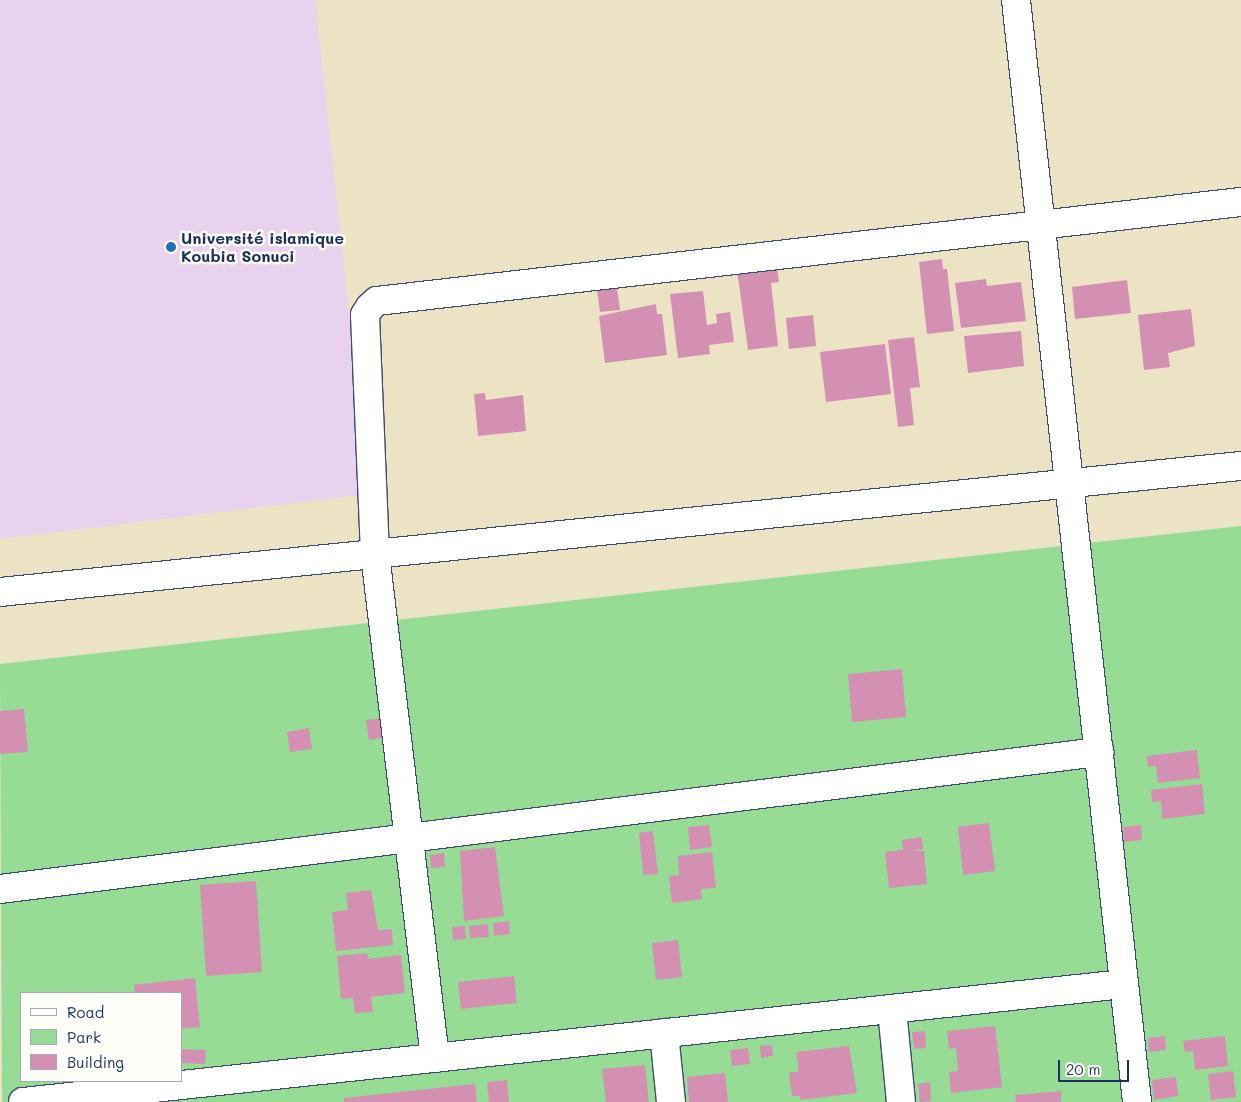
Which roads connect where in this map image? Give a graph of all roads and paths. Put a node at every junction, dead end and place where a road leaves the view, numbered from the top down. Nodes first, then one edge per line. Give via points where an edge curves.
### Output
1 (1016, 0) edge
2 (1241, 202) edge
3 (1042, 223) junction
4 (1241, 466) edge
5 (1071, 483) junction
6 (375, 554) junction
7 (0, 592) edge
8 (1099, 752) junction
9 (408, 838) junction
10 (0, 889) edge
11 (1124, 984) junction
12 (892, 1009) junction
13 (664, 1033) junction
14 (435, 1058) junction
15 (199, 1093) edge
16 (23, 1102) edge
17 (671, 1102) edge
18 (901, 1102) edge
19 (1136, 1102) edge

1 - 3 street
2 - 3 street
3 - 5 street
3 - 6 street via 377,301 365,315
4 - 5 street
5 - 6 street
5 - 8 street
6 - 7 street
6 - 9 street
8 - 9 street
8 - 11 street
9 - 10 street
9 - 14 street
11 - 12 street
11 - 19 street
12 - 13 street
12 - 18 street
13 - 14 street
13 - 17 street
14 - 15 street
15 - 16 street

